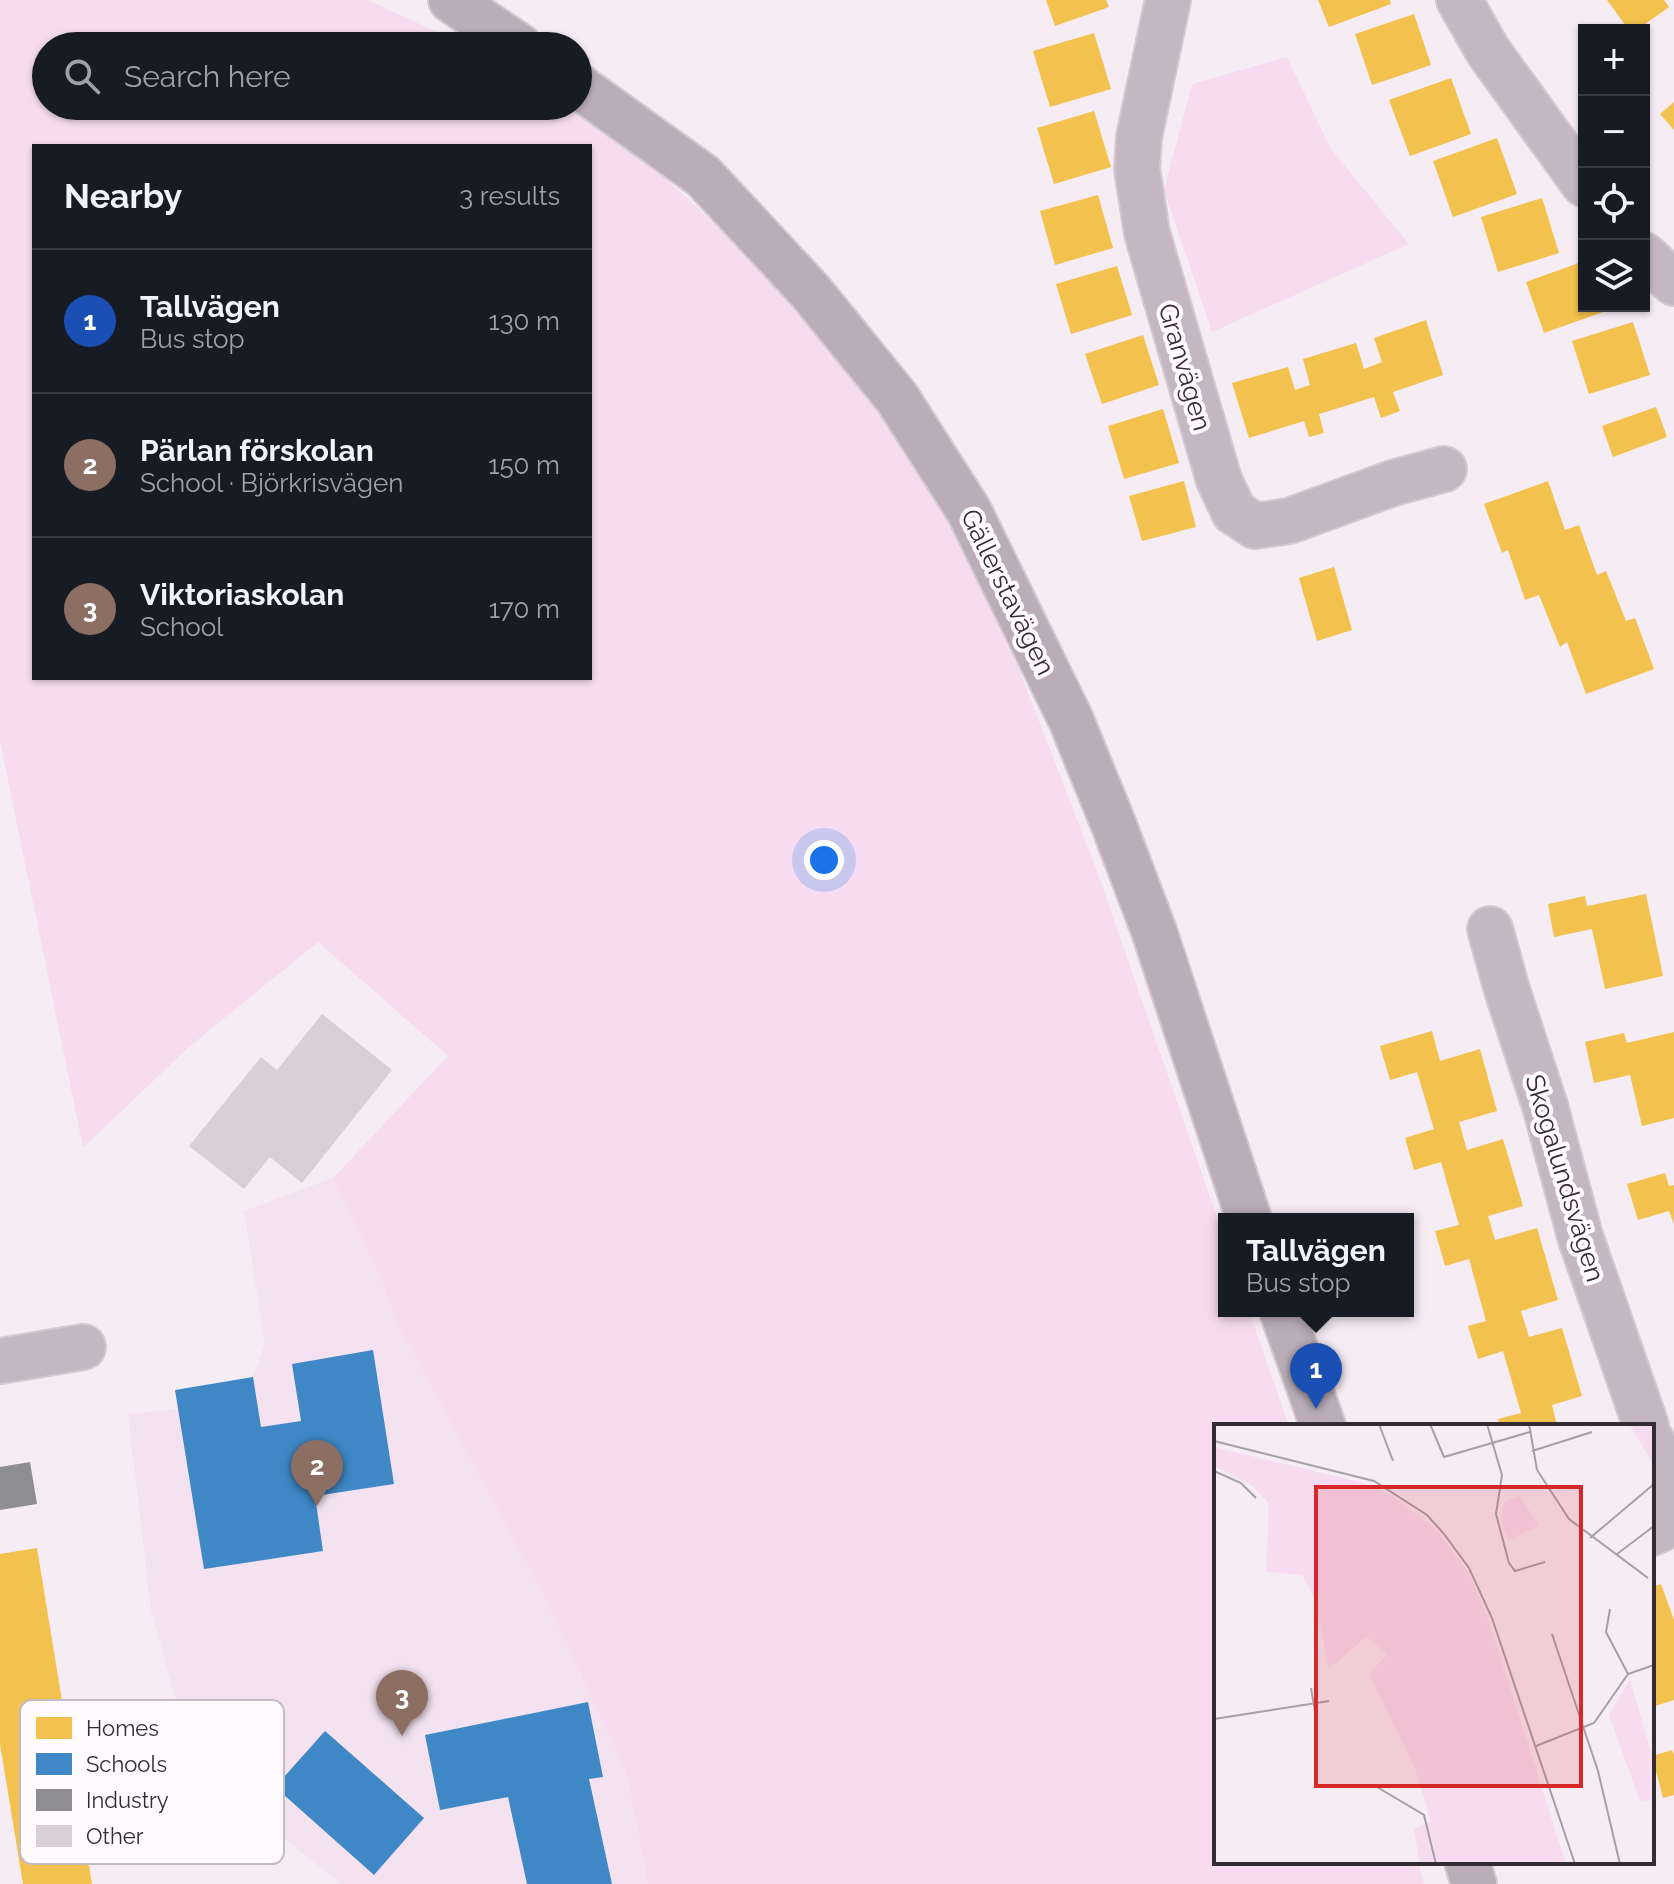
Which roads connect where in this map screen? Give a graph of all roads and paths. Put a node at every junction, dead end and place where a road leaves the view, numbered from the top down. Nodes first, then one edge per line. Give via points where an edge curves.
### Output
1 (451, 0) edge
2 (1168, 0) edge
3 (1459, 0) edge
4 (498, 32) edge
5 (592, 96) edge
6 (1578, 176) edge
7 (1650, 261) edge
8 (1674, 283) edge
9 (1444, 469) dead end
10 (1490, 929) dead end
11 (1247, 1213) edge
12 (1284, 1317) edge
13 (83, 1347) dead end
14 (0, 1361) edge
15 (1322, 1424) edge
16 (1645, 1424) edge
17 (1654, 1446) edge
18 (1674, 1497) edge
19 (1674, 1523) edge
20 (1654, 1532) edge
21 (1468, 1864) edge
22 (1474, 1884) edge

1 - 4 street
2 - 9 street, Granvägen via 1137,169 1147,233 1181,357 1234,512 1255,526 1289,521
3 - 6 street via 1488,51
5 - 11 street, Gällerstavägen via 703,176 799,280 897,398 969,511 1071,720 1113,823
7 - 8 street
10 - 16 street, Skogalundsvägen via 1580,1236
12 - 15 street
13 - 14 street
17 - 18 street
19 - 20 street
21 - 22 street

